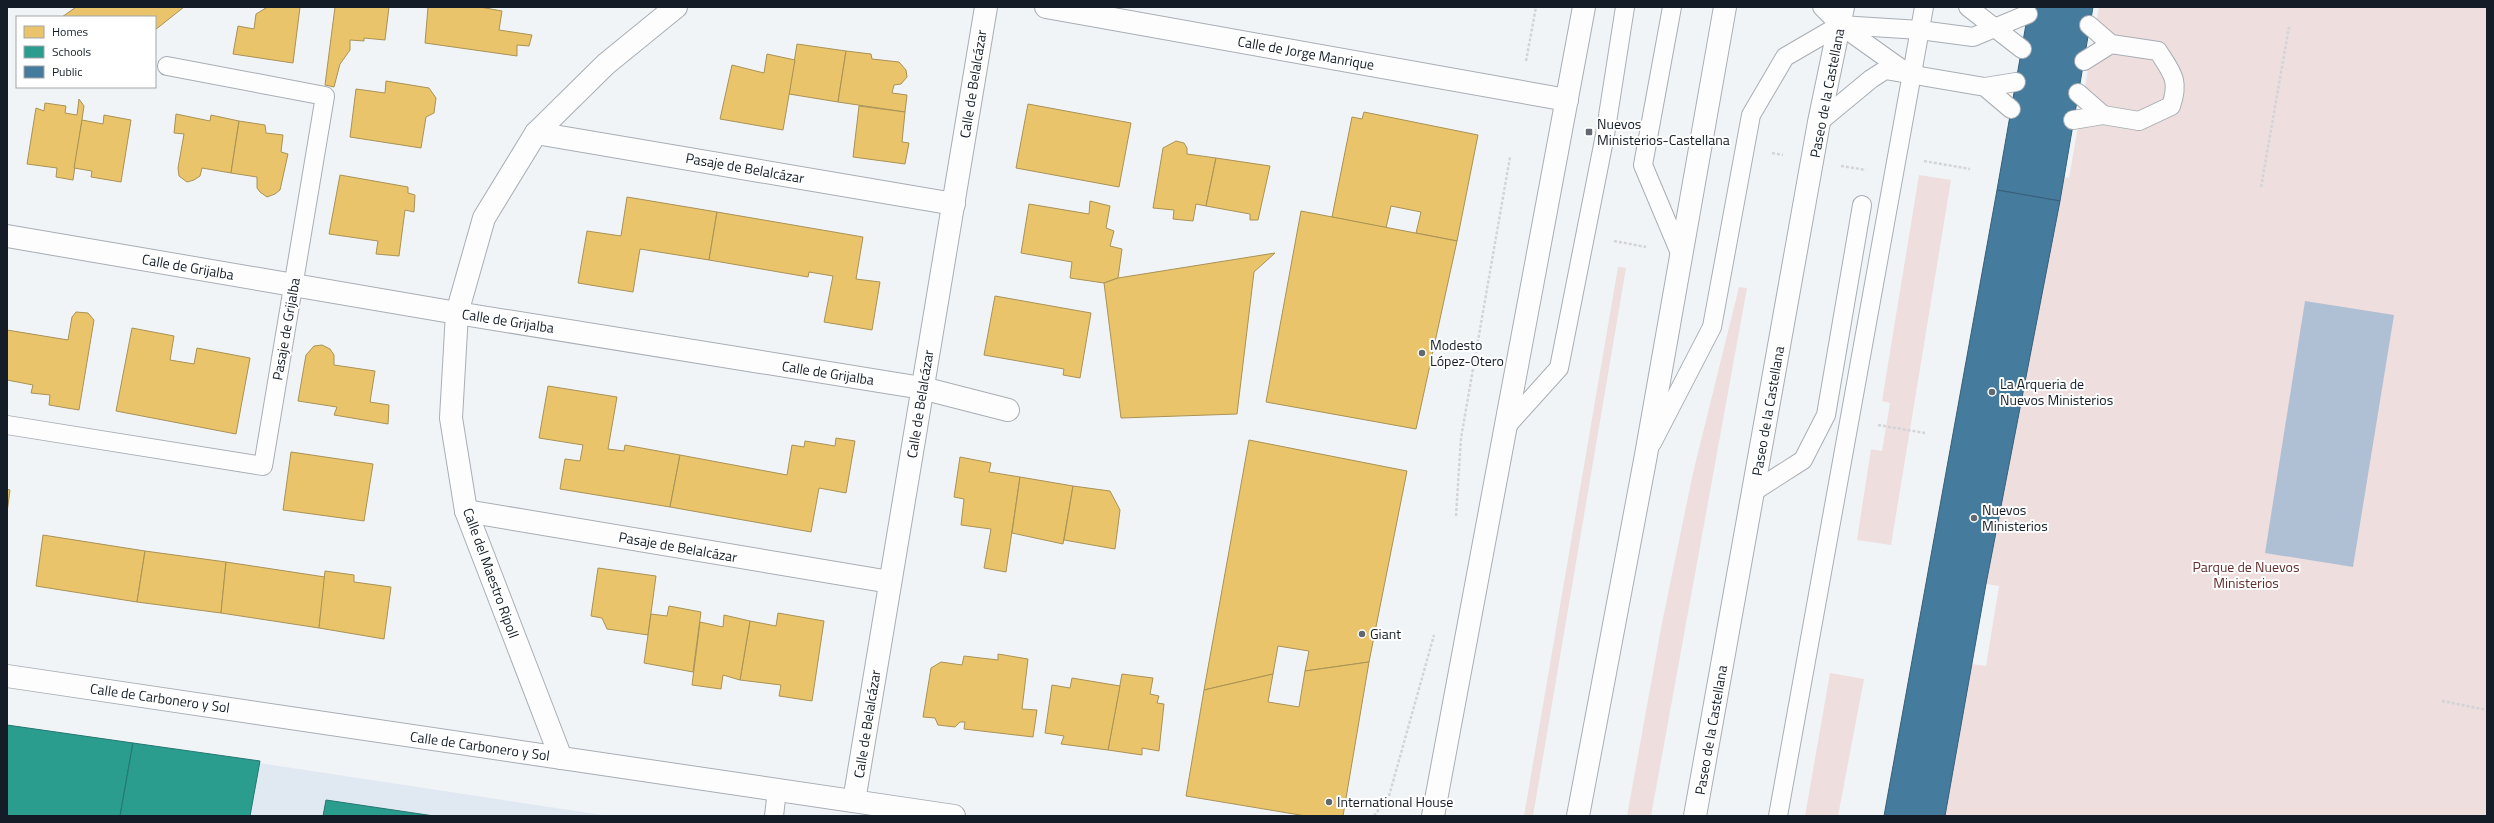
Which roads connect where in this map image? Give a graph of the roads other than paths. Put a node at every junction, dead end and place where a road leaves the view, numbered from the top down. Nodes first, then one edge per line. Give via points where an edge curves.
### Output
1 (676, 7) edge
2 (986, 7) edge
3 (1046, 7) edge
4 (1584, 7) edge
5 (1625, 7) edge
6 (1672, 7) edge
7 (1725, 7) edge
8 (1822, 7) edge
9 (1924, 7) edge
10 (1968, 7) edge
11 (2028, 14) dead end
12 (1842, 16) edge
13 (2089, 25) dead end
14 (1994, 29) junction
15 (1920, 30) junction
16 (2111, 44) junction
17 (2022, 49) dead end
18 (2084, 61) dead end
19 (167, 66) dead end
20 (1910, 75) junction
21 (2016, 82) dead end
22 (1985, 87) junction
23 (2078, 93) dead end
24 (1567, 100) junction
25 (2011, 108) dead end
26 (2103, 114) junction
27 (2073, 120) dead end
28 (1819, 122) junction
29 (536, 133) junction
30 (954, 204) junction
31 (1862, 205) dead end
32 (7, 236) edge
33 (1680, 253) junction
34 (294, 285) junction
35 (457, 313) junction
36 (922, 388) junction
37 (1008, 410) dead end
38 (7, 425) edge
39 (1505, 428) junction
40 (1646, 455) junction
41 (1753, 492) junction
42 (466, 511) junction
43 (890, 582) junction
44 (7, 676) edge
45 (561, 758) junction
46 (777, 790) junction
47 (854, 801) junction
48 (774, 816) edge
49 (954, 816) edge
50 (1433, 816) edge
51 (1578, 816) edge
52 (1695, 816) edge
53 (1778, 816) edge

1 - 29 main road, Calle del Maestro Ripoll via 606,64
2 - 30 main road, Calle de Belalcázar
3 - 24 main road, Calle de Jorge Manrique
4 - 24 main road
5 - 39 lane via 1605,135 1559,368
6 - 33 lane via 1642,165
7 - 33 main road
8 - 12 lane
9 - 15 lane
10 - 14 lane
11 - 14 lane
12 - 15 lane
12 - 20 lane
12 - 28 main road, Paseo de la Castellana
12 - 40 lane via 1785,57 1751,115 1712,327
13 - 16 lane
14 - 15 lane via 1973,37
14 - 17 lane
15 - 20 lane
16 - 18 lane
16 - 26 lane via 2158,52 2175,78 2176,92 2171,106 2139,121
19 - 34 lane, Pasaje de Grijalba via 325,96
20 - 22 lane
20 - 28 lane via 1885,70
20 - 53 lane
21 - 22 lane
22 - 25 lane
23 - 26 lane
24 - 39 main road
26 - 27 lane
28 - 41 main road, Paseo de la Castellana
29 - 30 main road, Pasaje de Belalcázar
29 - 35 main road, Calle del Maestro Ripoll via 484,218
30 - 36 main road, Calle de Belalcázar
31 - 41 lane via 1826,415 1803,460
32 - 34 main road, Calle de Grijalba
33 - 40 main road
34 - 35 main road, Calle de Grijalba
34 - 38 lane, Pasaje de Grijalba via 263,466
35 - 36 main road, Calle de Grijalba
35 - 42 main road, Calle del Maestro Ripoll via 451,418
36 - 37 main road, Calle de Grijalba
36 - 43 main road, Calle de Belalcázar
39 - 50 main road
40 - 51 main road
41 - 52 main road, Paseo de la Castellana
42 - 43 main road, Pasaje de Belalcázar
42 - 45 main road, Calle del Maestro Ripoll
43 - 47 main road, Calle de Belalcázar
44 - 45 main road, Calle de Carbonero y Sol
45 - 46 main road, Calle de Carbonero y Sol
46 - 47 main road, Calle de Carbonero y Sol
46 - 48 lane
47 - 49 main road, Calle de Carbonero y Sol

